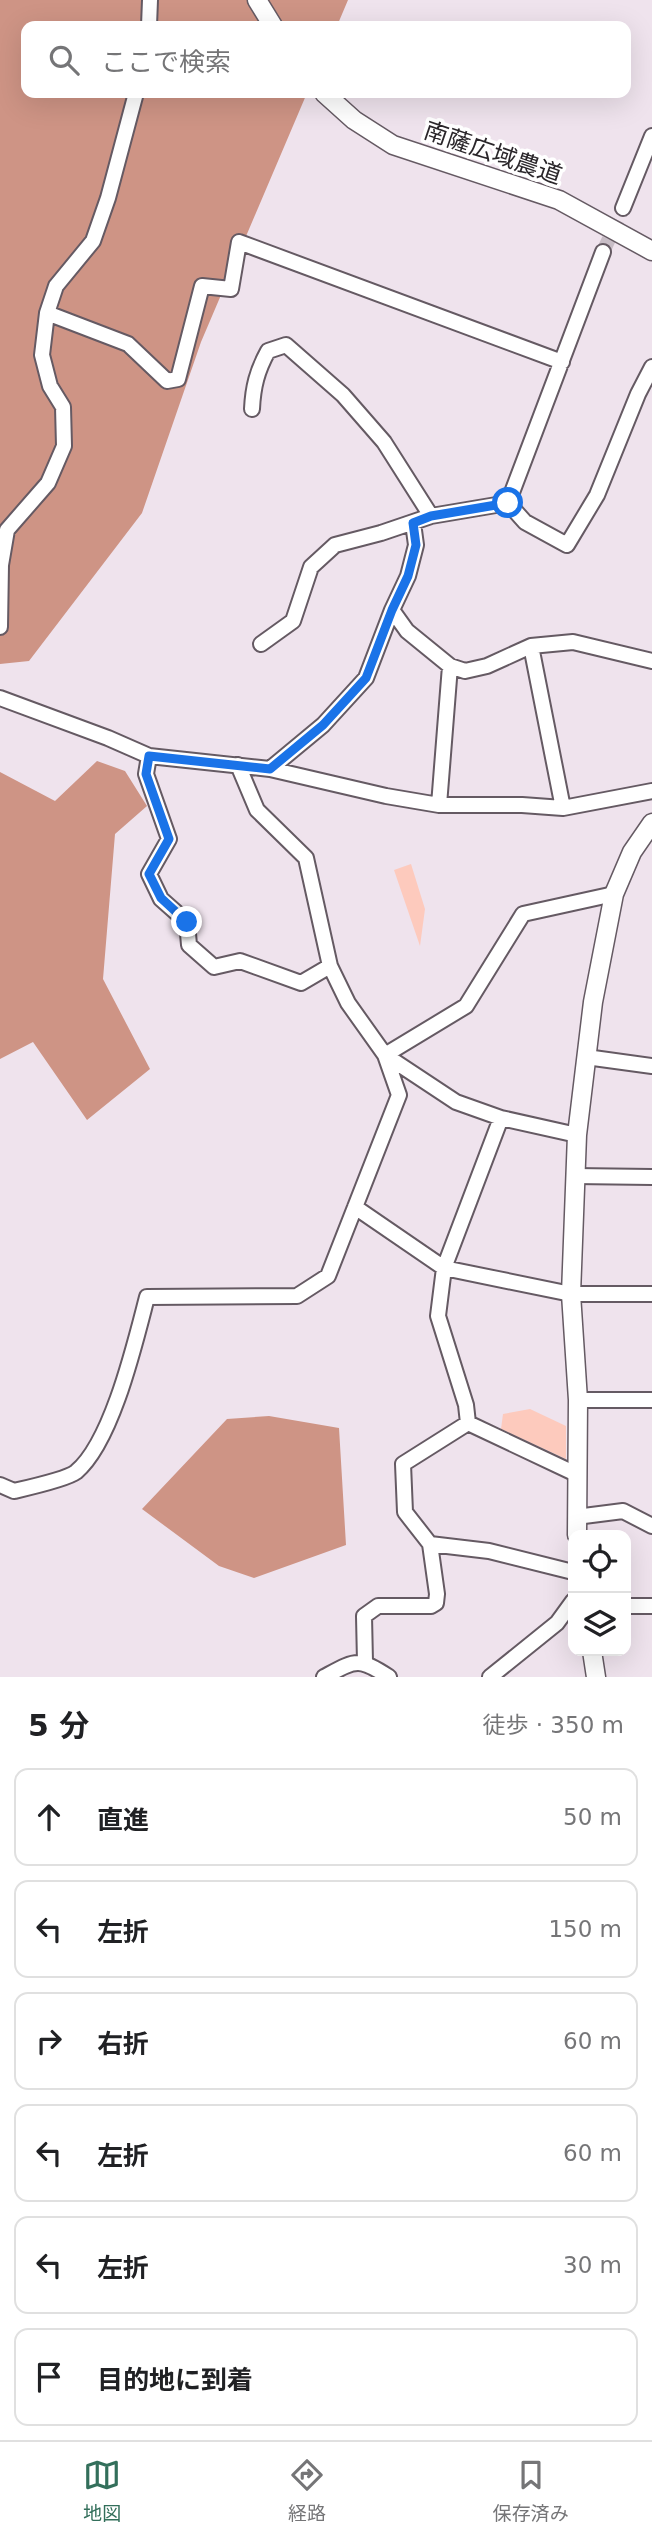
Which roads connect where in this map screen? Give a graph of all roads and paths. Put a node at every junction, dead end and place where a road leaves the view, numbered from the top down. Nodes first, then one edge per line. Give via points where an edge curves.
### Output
1 (150, 0) edge
2 (257, 0) edge
3 (149, 21) edge
4 (270, 21) edge
5 (135, 98) edge
6 (330, 98) edge
7 (652, 136) edge
8 (623, 208) tunnel mouth
9 (652, 251) edge
10 (603, 253) tunnel mouth
11 (47, 313) junction
12 (562, 362) junction
13 (652, 367) edge
14 (252, 410) dead end
15 (508, 503) junction
16 (431, 516) junction
17 (413, 523) junction
18 (392, 610) junction
19 (0, 627) edge
20 (261, 644) dead end
21 (531, 646) junction
22 (652, 661) edge
23 (450, 666) junction
24 (0, 698) edge
25 (149, 756) junction
26 (238, 765) junction
27 (270, 769) junction
28 (652, 790) edge
29 (439, 804) junction
30 (563, 808) junction
31 (652, 823) edge
32 (614, 894) junction
33 (330, 966) junction
34 (385, 1055) junction
35 (586, 1056) junction
36 (652, 1066) edge
37 (501, 1118) junction
38 (577, 1135) junction
39 (574, 1176) junction
40 (652, 1177) edge
41 (355, 1206) junction
42 (444, 1268) junction
43 (571, 1294) junction
44 (652, 1294) edge
45 (652, 1400) edge
46 (578, 1401) junction
47 (468, 1423) junction
48 (576, 1474) junction
49 (0, 1485) edge
50 (576, 1526) edge
51 (652, 1526) edge
52 (430, 1544) junction
53 (568, 1571) edge
54 (631, 1606) edge
55 (652, 1606) edge
56 (568, 1608) edge
57 (593, 1656) edge
58 (365, 1662) junction
59 (324, 1677) edge
60 (389, 1677) edge
61 (491, 1677) edge
62 (596, 1677) edge

1 - 3 street
2 - 4 street
5 - 11 street via 93,240 60,279
6 - 9 street, 南薩広域農道 via 393,145 559,200
7 - 8 street
10 - 12 street
11 - 12 street via 128,344 167,382 178,379 202,286 231,289 239,242
11 - 19 street via 42,355 50,386 62,407 64,446 48,483 7,530
12 - 15 street
13 - 15 street via 597,495 567,545 526,522
14 - 16 street via 257,371 268,351 286,345 343,395 384,442
15 - 16 street
16 - 17 street
17 - 18 street via 416,545
17 - 20 street via 335,545 311,567 293,621
18 - 23 street via 407,631
18 - 27 street via 366,678 323,725
21 - 22 street via 573,642
21 - 23 street via 487,666 465,671
21 - 30 street
23 - 29 street
24 - 25 street
25 - 26 street
25 - 33 street via 146,774 169,839 149,874 161,898 187,922 189,946 214,967 240,961 301,983
26 - 27 street
26 - 33 street via 257,810 306,858
27 - 29 street
28 - 30 street
29 - 30 street
31 - 32 street via 632,852
32 - 34 street via 523,914 466,1006
32 - 35 street
33 - 34 street via 348,1003
34 - 37 street via 456,1102
34 - 41 street via 399,1095
35 - 36 street
35 - 38 street
37 - 38 street
37 - 42 street
38 - 39 street
39 - 40 street
39 - 43 street
41 - 42 street
41 - 49 street via 328,1276 297,1296 146,1297 132,1355 100,1441 75,1473 14,1492
42 - 43 street
42 - 47 street via 438,1316
43 - 44 street
43 - 46 street
45 - 46 street
46 - 48 street
47 - 48 street
47 - 52 street via 403,1464 405,1511
48 - 50 street
50 - 51 street via 623,1511
52 - 53 street via 489,1551
52 - 58 street via 436,1603 378,1606 365,1616
54 - 55 street
56 - 61 street via 557,1623
57 - 62 street
58 - 59 street via 348,1664
58 - 60 street

